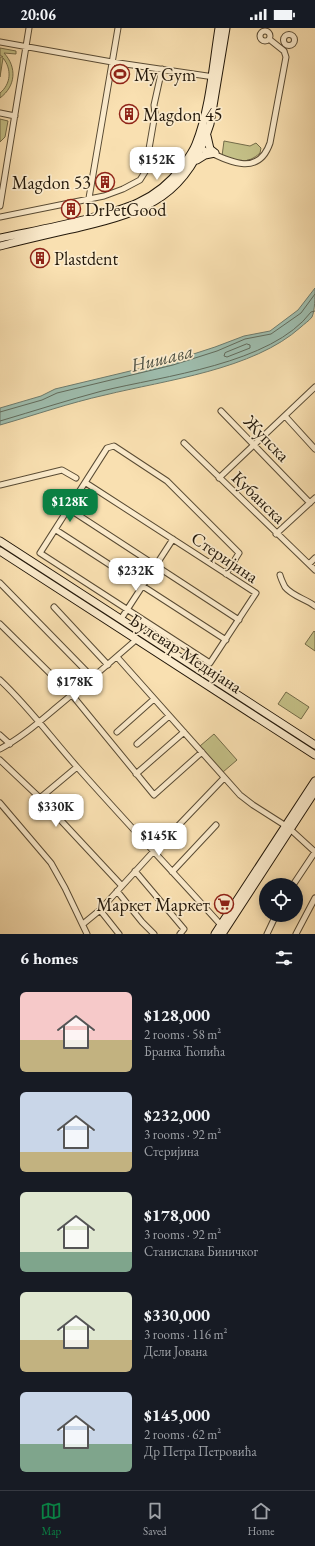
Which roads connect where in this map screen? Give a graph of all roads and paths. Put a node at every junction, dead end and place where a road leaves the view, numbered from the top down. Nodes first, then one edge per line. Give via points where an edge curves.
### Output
1 (29, 28) edge
2 (118, 28) edge
3 (219, 28) edge
4 (226, 28) edge
5 (269, 39) dead end
6 (0, 42) edge
7 (287, 45) dead end
8 (26, 46) junction
9 (284, 51) junction
10 (112, 62) junction
11 (162, 69) junction
12 (215, 77) junction
13 (0, 113) edge
14 (15, 116) junction
15 (207, 135) junction
16 (199, 147) junction
17 (215, 153) junction
18 (194, 163) junction
19 (89, 198) junction
20 (0, 206) edge
21 (0, 217) edge
22 (0, 238) edge
23 (0, 246) edge
24 (315, 387) edge
25 (221, 410) dead end
26 (285, 416) junction
27 (184, 443) dead end
28 (255, 445) junction
29 (315, 449) edge
30 (76, 478) dead end
31 (219, 478) junction
32 (86, 483) junction
33 (0, 485) edge
34 (315, 498) edge
35 (310, 503) junction
36 (69, 509) junction
37 (56, 530) junction
38 (276, 534) junction
39 (173, 539) junction
40 (0, 541) edge
41 (0, 551) edge
42 (315, 558) edge
43 (308, 564) junction
44 (156, 566) junction
45 (315, 570) edge
46 (226, 574) junction
47 (280, 575) dead end
48 (0, 583) edge
49 (142, 586) junction
50 (315, 606) edge
51 (54, 607) dead end
52 (127, 609) junction
53 (121, 619) junction
54 (239, 620) junction
55 (0, 624) edge
56 (136, 639) junction
57 (226, 640) junction
58 (117, 657) junction
59 (210, 663) joint
60 (108, 665) junction
61 (93, 678) junction
62 (0, 680) edge
63 (72, 695) junction
64 (154, 699) junction
65 (169, 716) junction
66 (39, 722) junction
67 (117, 732) dead end
68 (184, 732) junction
69 (0, 735) edge
70 (10, 744) junction
71 (137, 744) dead end
72 (315, 745) edge
73 (0, 749) edge
74 (202, 752) junction
75 (315, 755) edge
76 (0, 760) edge
77 (77, 767) junction
78 (136, 774) junction
79 (224, 778) junction
80 (315, 781) edge
81 (315, 791) edge
82 (40, 798) junction
83 (0, 803) edge
84 (216, 825) dead end
85 (288, 828) junction
86 (153, 852) junction
87 (315, 852) edge
88 (135, 871) junction
89 (172, 872) junction
90 (298, 878) edge
91 (122, 886) junction
92 (118, 891) junction
93 (315, 898) edge
94 (100, 910) junction
95 (272, 922) edge
96 (83, 924) junction
97 (221, 925) junction
98 (87, 934) edge
99 (119, 934) edge
100 (154, 934) edge
101 (180, 934) edge
102 (215, 934) edge
103 (222, 934) edge
104 (266, 934) edge
105 (296, 934) edge

1 - 8 street
2 - 10 street
3 - 12 main road
4 - 12 main road
5 - 9 street
6 - 8 street
7 - 9 street
8 - 10 street
8 - 14 street
9 - 17 street via 286,57 266,154 257,161 243,165 226,160
10 - 11 street
10 - 19 street
11 - 12 street
11 - 19 street via 145,172 140,180 123,189
12 - 15 main road
12 - 16 main road
13 - 14 street
14 - 20 street
15 - 16 main road
15 - 17 main road via 210,148
16 - 17 street
16 - 18 main road
16 - 22 main road via 166,186 140,203 114,212
17 - 18 main road via 205,154
18 - 23 main road via 170,191 143,209 117,218
19 - 21 street
24 - 26 street
25 - 28 street, Жупска
26 - 28 street
26 - 29 street
27 - 31 street, Кубанска
28 - 31 street
28 - 35 street, Жупска
30 - 33 street via 62,470
31 - 38 street, Кубанска
32 - 36 street
32 - 39 street, Стеријина
32 - 46 street via 107,448 116,446 167,481 239,553
34 - 35 street
35 - 38 street
36 - 37 street
36 - 44 street
37 - 49 street, Булевар Медијана
37 - 52 street, Булевар Медијана via 40,553
38 - 43 street, Кубанска
39 - 44 street, Стеријина
39 - 46 street, Стеријина
40 - 53 main road, Булевар Медијана
41 - 56 main road, Булевар Медијана
42 - 43 street
43 - 45 street, Кубанска
44 - 49 street, Стеријина
44 - 54 street
46 - 54 street, Стеријина via 256,593
47 - 50 street via 286,588
48 - 61 street
49 - 52 street, Стеријина
49 - 57 street, Булевар Медијана
51 - 60 street
52 - 53 street, Стеријина
52 - 59 street, Булевар Медијана
53 - 72 main road, Булевар Медијана
54 - 57 street, Стеријина
55 - 63 street
56 - 58 street
56 - 75 main road, Булевар Медијана
57 - 59 street, Стеријина
58 - 60 street
58 - 64 street
60 - 61 street
61 - 63 street
62 - 66 street
63 - 66 street
63 - 78 street
64 - 65 street
64 - 67 street
65 - 68 street
65 - 71 street
66 - 70 street
66 - 77 street
68 - 74 street
68 - 78 street
69 - 70 street
70 - 73 street
74 - 78 street via 154,795
74 - 79 street
76 - 82 street
77 - 82 street
77 - 86 street
79 - 85 street via 253,806
79 - 86 street
80 - 85 main road
81 - 85 main road
82 - 91 street
83 - 96 street via 51,863
84 - 89 street
85 - 87 street
85 - 97 main road
85 - 103 main road
86 - 88 street
86 - 89 street
87 - 90 street
88 - 91 street
88 - 101 street via 184,928
89 - 97 street
91 - 92 street
92 - 94 street
92 - 100 street
93 - 105 street
94 - 96 street
94 - 99 street
95 - 104 street
96 - 98 street
97 - 102 main road

